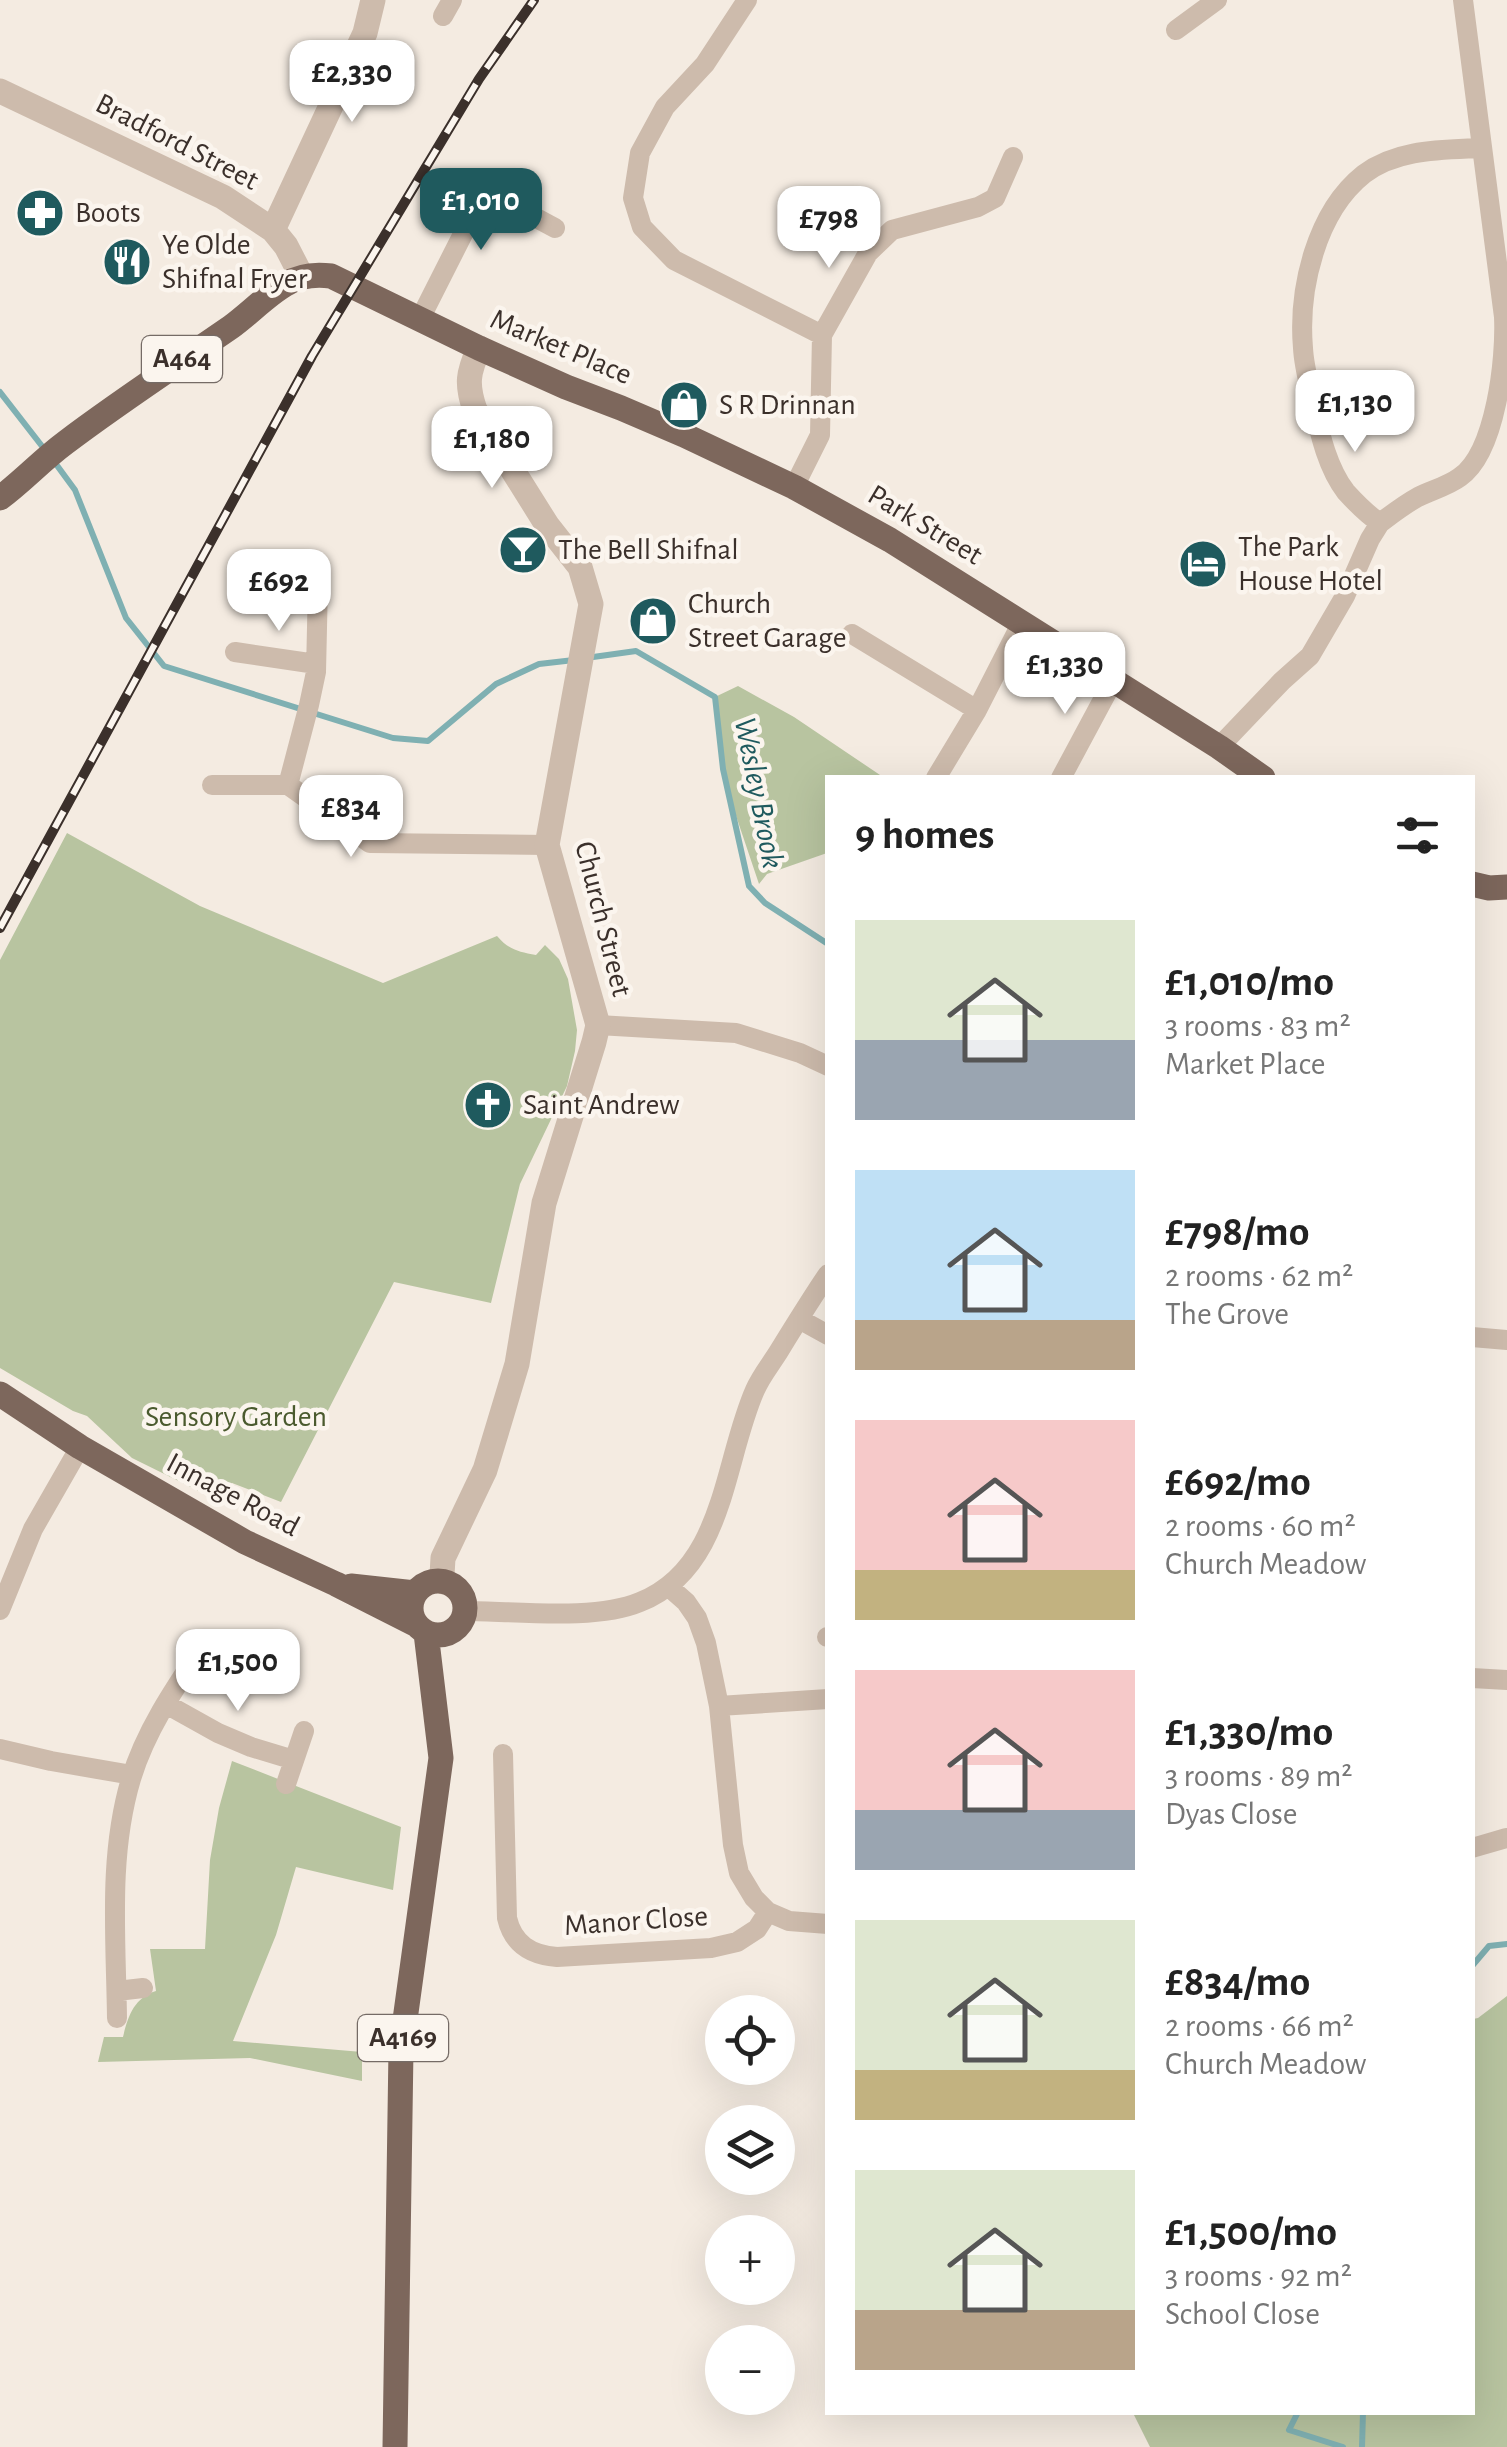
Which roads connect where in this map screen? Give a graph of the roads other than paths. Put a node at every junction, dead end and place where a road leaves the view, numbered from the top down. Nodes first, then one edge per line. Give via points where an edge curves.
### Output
1 (373, 0) edge
2 (747, 0) edge
3 (1216, 0) edge
4 (1463, 0) edge
5 (1176, 30) dead end
6 (0, 91) edge
7 (1481, 148) junction
8 (1013, 157) dead end
9 (555, 228) dead end
10 (273, 230) junction
11 (302, 277) junction
12 (420, 320) junction
13 (822, 335) junction
14 (479, 348) junction
15 (794, 487) junction
16 (0, 498) edge
17 (1380, 523) junction
18 (318, 583) dead end
19 (1022, 622) junction
20 (852, 634) dead end
21 (235, 652) dead end
22 (316, 664) junction
23 (1113, 681) junction
24 (977, 710) junction
25 (1219, 748) junction
26 (938, 775) edge
27 (1063, 775) edge
28 (1258, 775) edge
29 (288, 785) junction
30 (212, 786) dead end
31 (547, 845) junction
32 (598, 1025) junction
33 (825, 1065) edge
34 (825, 1279) edge
35 (799, 1319) junction
36 (825, 1333) edge
37 (1475, 1337) edge
38 (1507, 1340) edge
39 (0, 1394) edge
40 (80, 1446) junction
41 (444, 1582) junction
42 (336, 1584) junction
43 (669, 1587) junction
44 (415, 1593) junction
45 (0, 1610) edge
46 (466, 1611) junction
47 (422, 1629) junction
48 (201, 1649) dead end
49 (1475, 1678) edge
50 (1507, 1680) edge
51 (825, 1699) edge
52 (166, 1704) junction
53 (719, 1706) junction
54 (304, 1731) dead end
55 (0, 1748) edge
56 (503, 1754) dead end
57 (294, 1760) junction
58 (132, 1775) junction
59 (286, 1784) dead end
60 (1506, 1838) edge
61 (1475, 1847) edge
62 (768, 1912) junction
63 (825, 1924) edge
64 (143, 1988) dead end
65 (117, 1991) junction
66 (117, 2018) dead end
67 (395, 2447) edge

1 - 10 street via 366,33
2 - 13 street via 705,64 665,107 640,154 633,198 642,228 674,260
3 - 5 street
4 - 7 street
6 - 10 street, Bradford Street via 223,197
7 - 17 street via 1504,317 1498,399 1464,476
7 - 17 street via 1405,155 1365,174 1334,210 1311,266 1303,350 1318,428 1345,490
8 - 13 street via 995,198 892,230 868,253
9 - 12 street via 482,189
10 - 11 street, Bradford Street
11 - 12 main road, Market Place via 331,276
11 - 16 main road, A464 via 63,444
12 - 14 main road, Market Place
13 - 15 street via 820,435
14 - 15 main road, Market Place
14 - 31 street, Church Street via 469,370 475,410 580,567 592,604
15 - 19 main road, Park Street
17 - 25 street via 1310,656
18 - 22 street
19 - 23 main road, Park Street
19 - 24 street
20 - 24 street
21 - 22 street
22 - 29 street
23 - 25 main road, Park Street
23 - 27 street
24 - 26 street
25 - 28 main road, Park Street
29 - 30 street
29 - 31 street via 370,843
31 - 32 street, Church Street
32 - 33 street via 736,1033
32 - 41 street, Church Street via 544,1202 517,1364 485,1470 443,1558
34 - 35 street
35 - 36 street
35 - 43 street via 757,1387 716,1518
37 - 38 street
39 - 40 main road, Innage Road
40 - 42 main road, Innage Road via 245,1542
40 - 45 street via 33,1529
41 - 44 main road via 431,1581
41 - 46 main road via 463,1596
42 - 44 main road
42 - 47 main road, Innage Road
43 - 46 street via 606,1610
43 - 53 street, Manor Close via 697,1618
44 - 47 main road, A4169 via 411,1612
46 - 47 main road via 455,1630 441,1635
47 - 67 main road, A4169 via 440,1758 401,2049
48 - 52 street
49 - 50 street
51 - 53 street
52 - 57 street via 218,1733
52 - 58 street
53 - 62 street, Manor Close via 739,1873
54 - 57 street
55 - 58 street
56 - 62 street, Manor Close via 507,1918 527,1949 557,1956 712,1948 737,1942
57 - 59 street
58 - 65 street via 117,1843
60 - 61 street
62 - 63 street
64 - 65 street
65 - 66 street

